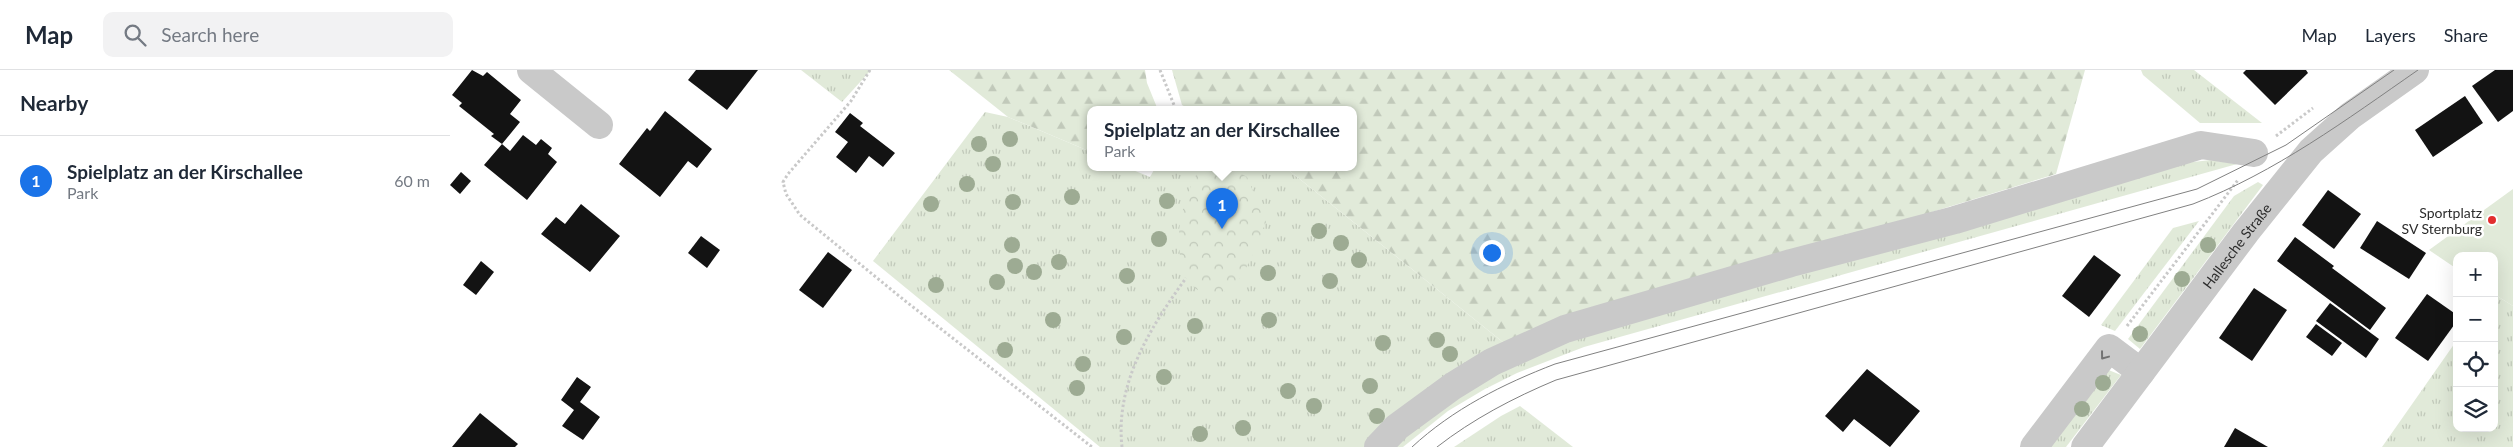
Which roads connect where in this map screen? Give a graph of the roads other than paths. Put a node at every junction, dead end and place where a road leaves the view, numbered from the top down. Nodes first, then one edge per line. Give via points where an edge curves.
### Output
1 (531, 70) edge
2 (2415, 70) edge
3 (599, 125) dead end
4 (2254, 153) road end
5 (2141, 372) junction
6 (1378, 447) edge
7 (2034, 447) edge
8 (2085, 447) edge

1 - 3 street
2 - 5 street, Hallesche Straße via 2343,121 2311,151
4 - 6 street via 2200,146 1955,220 1791,263 1566,329 1492,362 1452,386 1397,427
5 -> 7 street via 2109,348
5 - 8 street, Hallesche Straße

